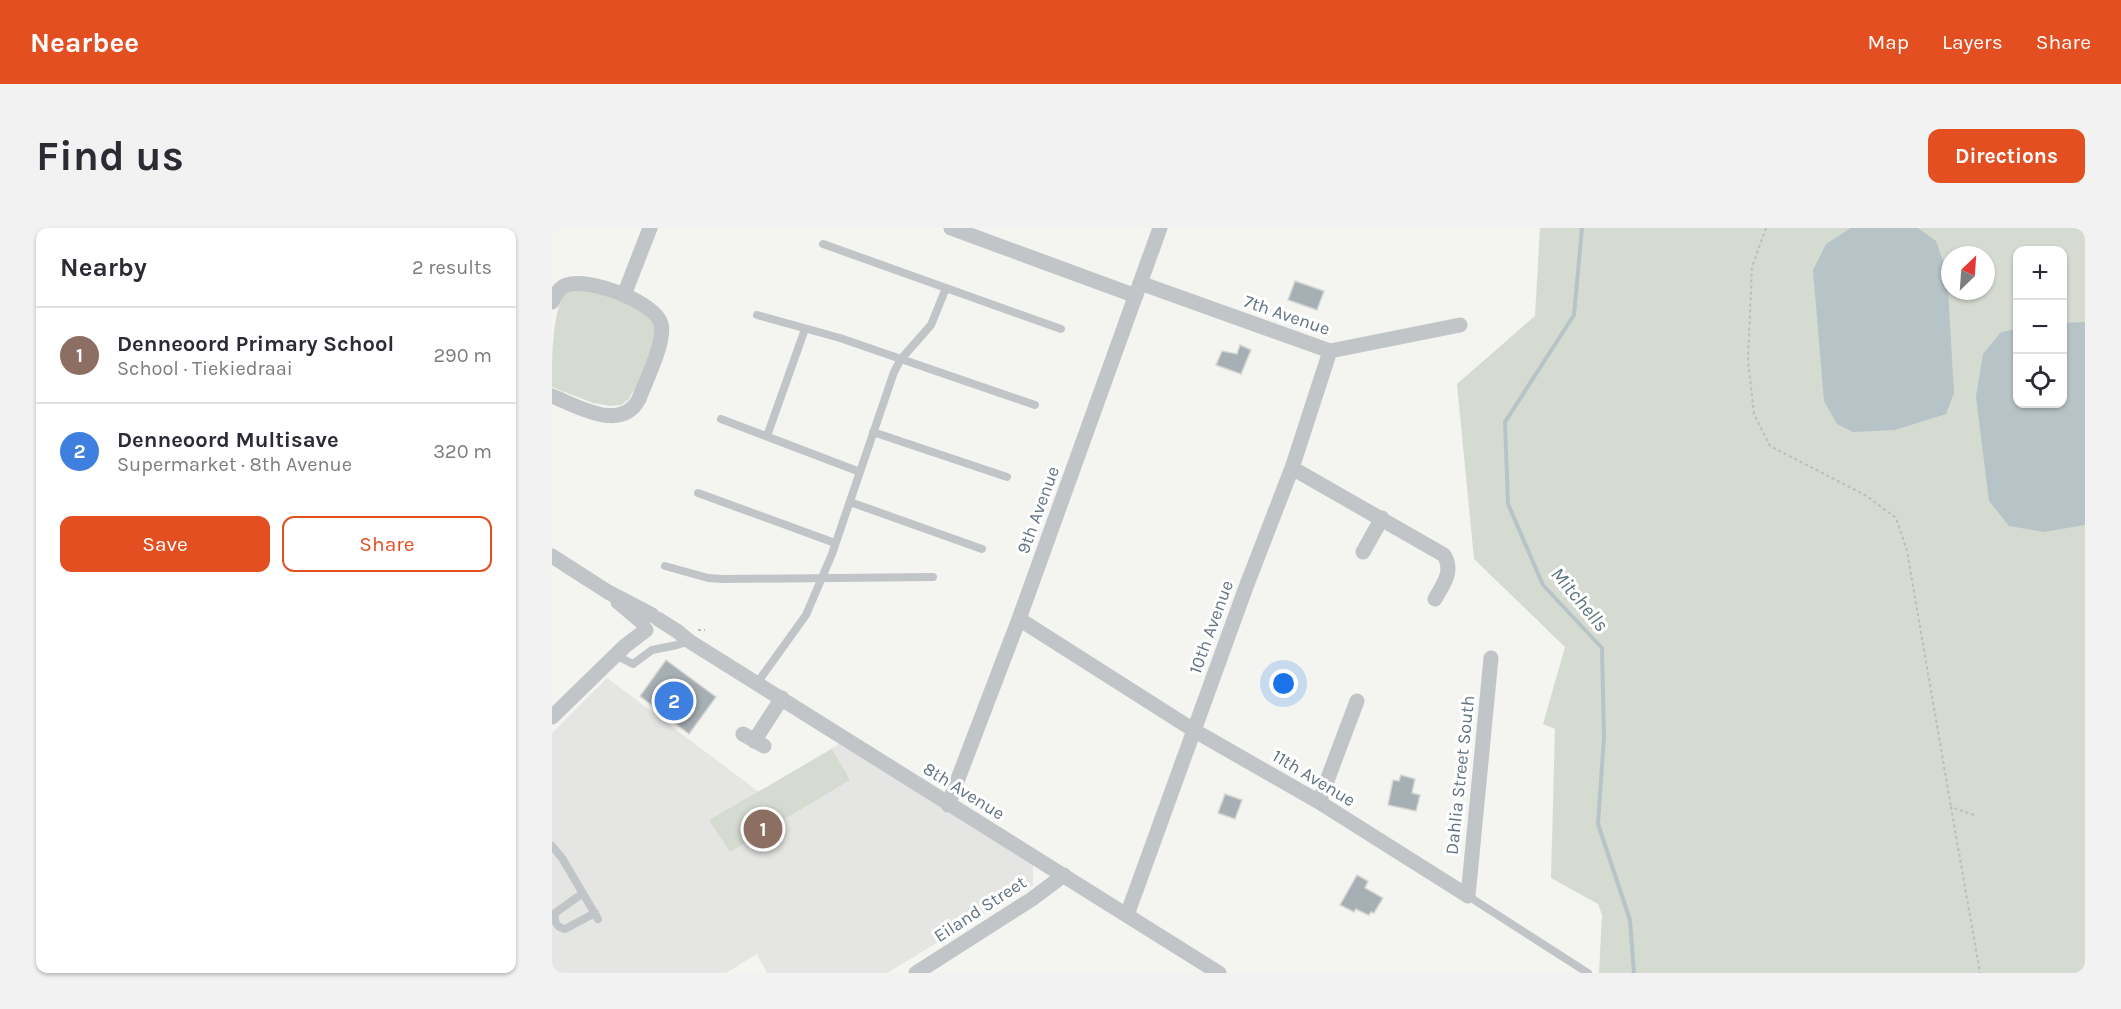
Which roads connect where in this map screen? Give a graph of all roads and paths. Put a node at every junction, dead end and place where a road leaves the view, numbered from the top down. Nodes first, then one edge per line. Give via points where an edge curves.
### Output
1 (650, 228) edge
2 (951, 228) edge
3 (1160, 228) edge
4 (1766, 228) edge
5 (823, 244) dead end
6 (946, 288) junction
7 (1138, 290) junction
8 (624, 295) junction
9 (552, 302) edge
10 (757, 315) dead end
11 (1460, 325) dead end
12 (806, 329) junction
13 (1061, 329) dead end
14 (1329, 351) junction
15 (901, 359) junction
16 (552, 396) edge
17 (1035, 405) dead end
18 (721, 419) dead end
19 (873, 432) junction
20 (767, 436) junction
21 (1292, 468) junction
22 (860, 472) junction
23 (1007, 477) dead end
24 (699, 493) dead end
25 (850, 501) junction
26 (1382, 518) junction
27 (835, 543) junction
28 (982, 549) dead end
29 (1364, 552) dead end
30 (552, 556) edge
31 (665, 566) dead end
32 (933, 577) dead end
33 (821, 579) junction
34 (1435, 599) dead end
35 (1019, 619) junction
36 (651, 623) junction
37 (689, 641) junction
38 (615, 655) junction
39 (1491, 658) dead end
40 (757, 683) junction
41 (782, 698) junction
42 (1357, 701) dead end
43 (552, 717) edge
44 (1195, 730) junction
45 (754, 740) dead end
46 (1319, 802) junction
47 (948, 805) junction
48 (1951, 807) junction
49 (1974, 815) dead end
50 (552, 846) edge
51 (1064, 875) junction
52 (583, 893) junction
53 (1468, 896) junction
54 (1127, 915) junction
55 (916, 973) edge
56 (1219, 973) edge
57 (1588, 973) edge
58 (1980, 973) edge

1 - 8 street
2 - 7 street, 7th Avenue
3 - 7 street, 9th Avenue
4 - 48 path via 1752,267 1748,360 1754,414 1770,446 1865,495 1896,518 1907,551
5 - 6 lane
6 - 13 lane
6 - 15 lane via 931,325
7 - 14 street, 7th Avenue
7 - 35 street, 9th Avenue
8 - 9 street via 572,284 562,288
8 - 16 street via 653,311 662,327 660,344 636,404 626,413 610,416
10 - 12 lane
11 - 14 street, 7th Avenue
12 - 15 lane
12 - 20 lane
14 - 21 street, 10th Avenue
15 - 17 lane
15 - 19 lane
18 - 20 lane
19 - 22 lane
19 - 23 lane
20 - 22 lane
21 - 26 street
21 - 44 street, 10th Avenue
22 - 25 lane
24 - 27 lane
25 - 27 lane
25 - 28 lane
26 - 29 street
26 - 34 street via 1444,555 1449,570
27 - 33 lane
30 - 36 street, 8th Avenue
31 - 33 lane via 708,578
32 - 33 lane
33 - 40 lane via 806,615
35 - 44 street, 11th Avenue
35 - 47 street, 9th Avenue
36 - 37 street, 8th Avenue
36 - 38 street
37 - 38 lane via 652,650 633,664
37 - 40 street, 8th Avenue
38 - 43 street
39 - 53 street, Dahlia Street South
40 - 41 street, 8th Avenue
41 - 45 street
41 - 47 street, 8th Avenue
42 - 46 street
44 - 46 street, 11th Avenue
44 - 54 street, 10th Avenue
46 - 53 street, 11th Avenue
47 - 51 street, 8th Avenue
48 - 49 path
48 - 58 path
50 - 52 lane
51 - 54 street, 8th Avenue
51 - 55 street, Eiland Street
52 - 52 lane via 596,916 565,929 558,927 555,912
53 - 57 lane, 11th Avenue
54 - 56 street, 8th Avenue

